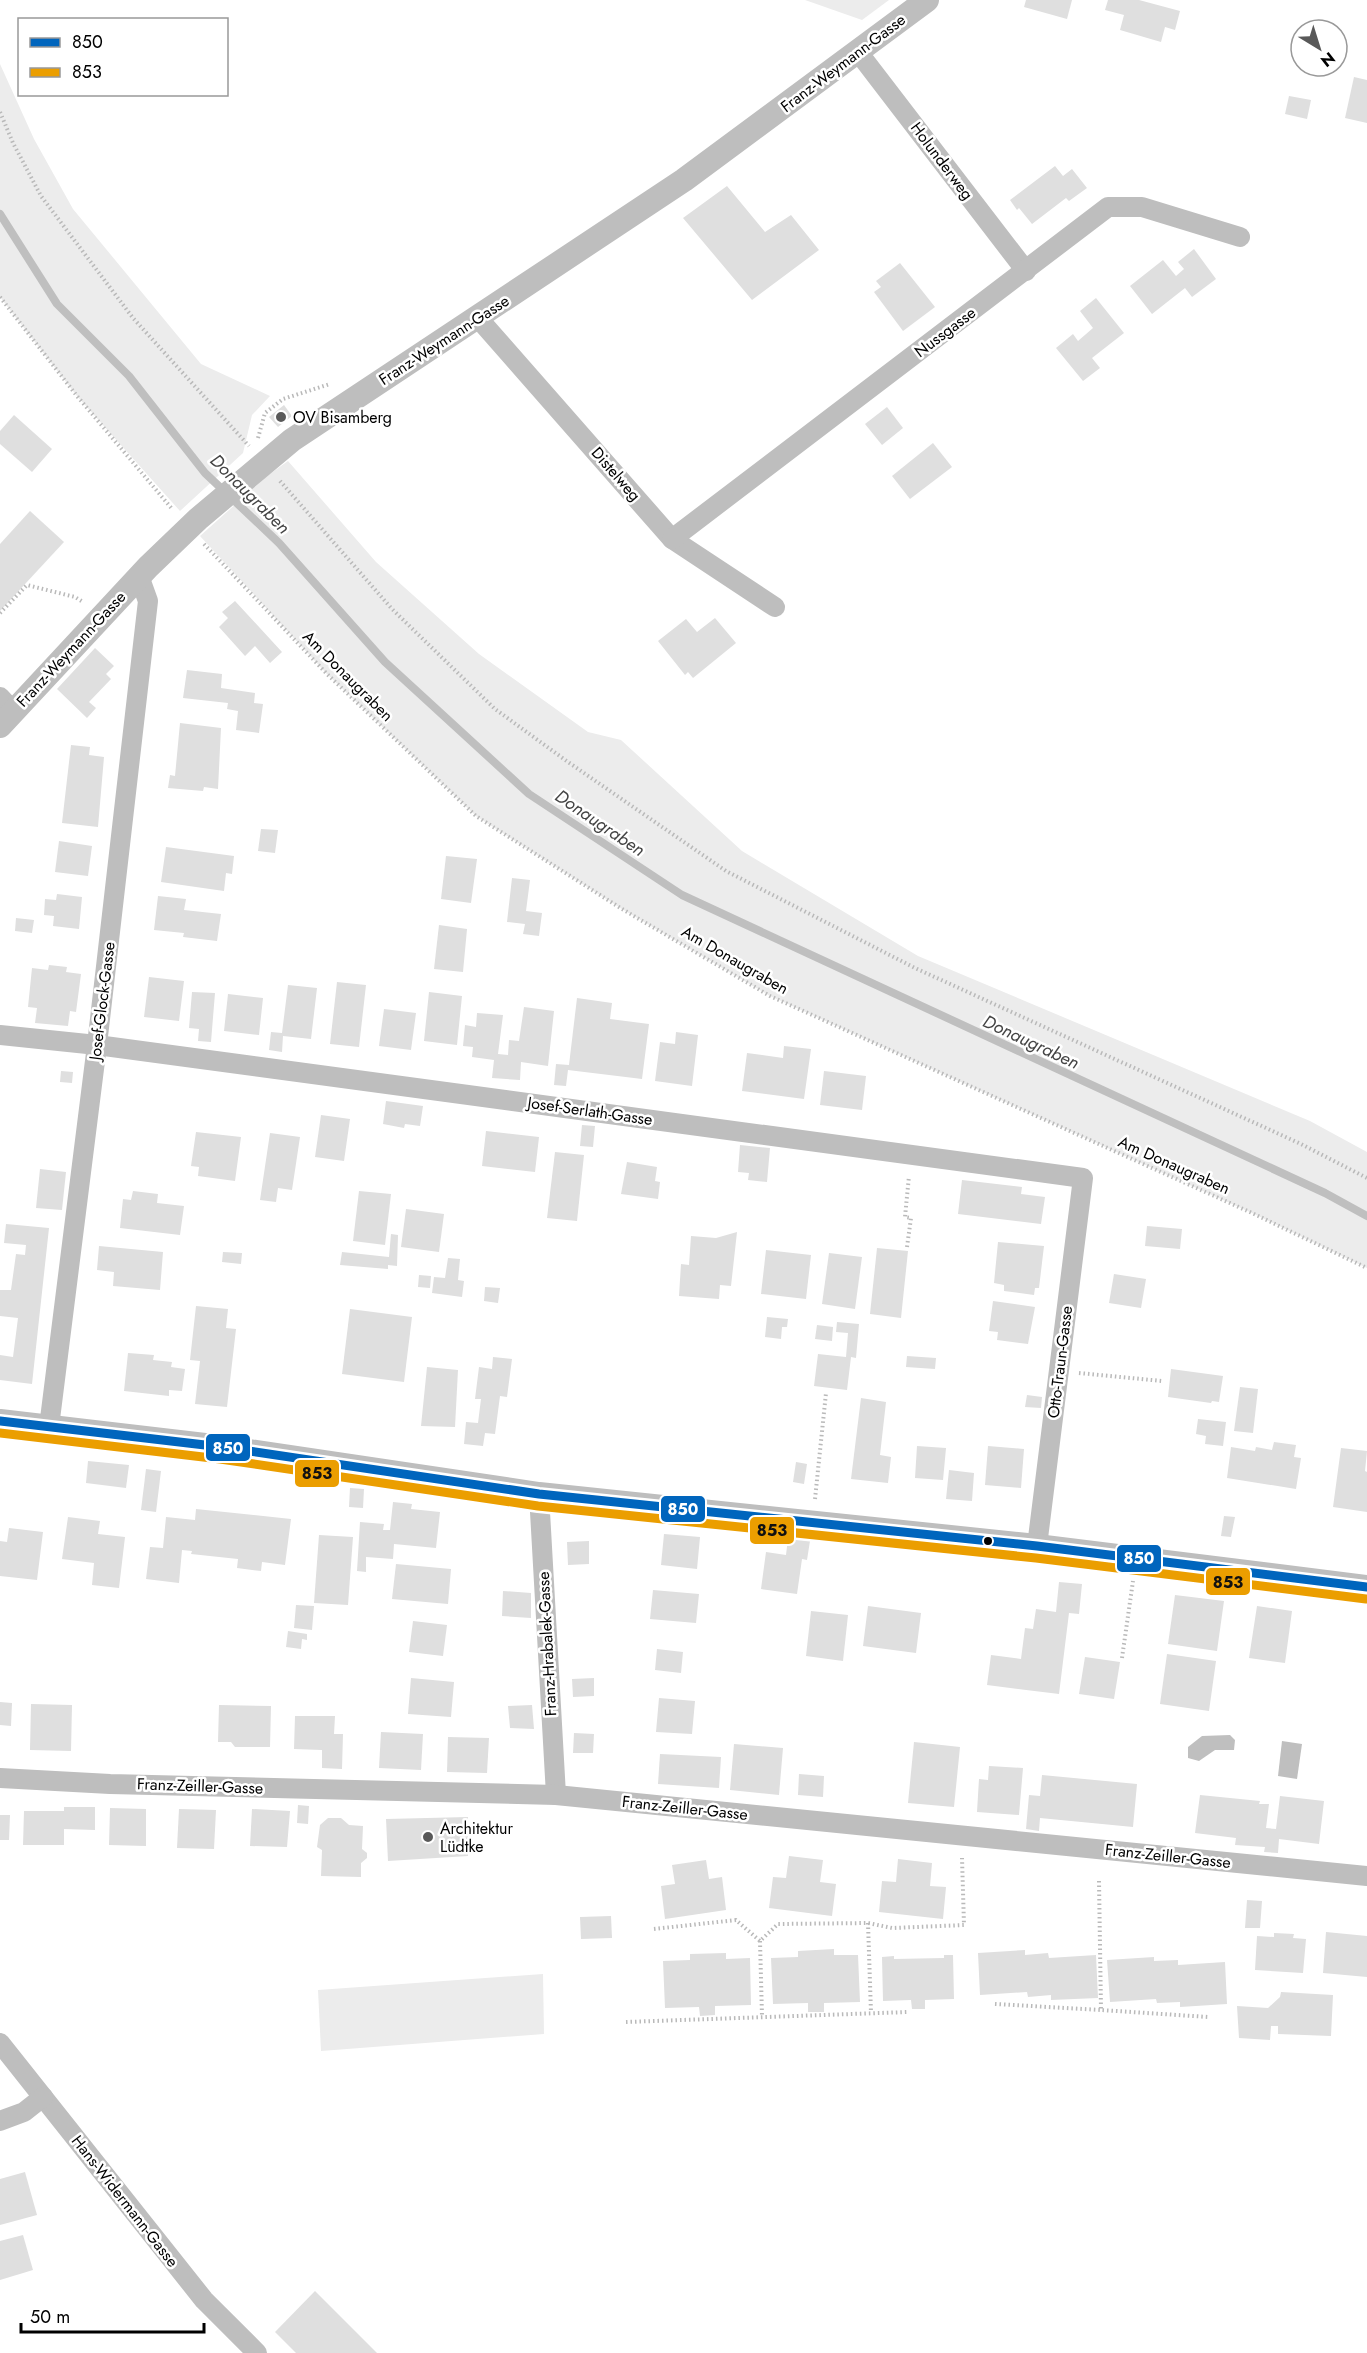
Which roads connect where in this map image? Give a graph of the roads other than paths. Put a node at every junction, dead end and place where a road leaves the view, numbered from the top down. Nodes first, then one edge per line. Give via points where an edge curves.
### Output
1 (927, 0) edge
2 (858, 52) junction
3 (1240, 237) dead end
4 (1026, 271) junction
5 (478, 318) junction
6 (672, 538) junction
7 (139, 576) junction
8 (775, 607) dead end
9 (4, 711) edge
10 (0, 1035) edge
11 (97, 1045) junction
12 (1083, 1178) joint
13 (0, 1421) edge
14 (50, 1427) junction
15 (539, 1494) junction
16 (1037, 1546) junction
17 (1367, 1587) edge
18 (0, 1778) edge
19 (555, 1795) junction
20 (1367, 1876) edge
21 (0, 2043) edge
22 (43, 2097) junction
23 (0, 2121) edge
24 (257, 2353) edge

1 - 2 street, Franz-Weymann-Gasse
2 - 4 street, Holunderweg
2 - 5 street, Franz-Weymann-Gasse via 684,180
3 - 4 street, Nussgasse via 1142,207 1108,207
4 - 6 street, Nussgasse
5 - 6 street, Distelweg
5 - 7 street, Franz-Weymann-Gasse via 259,460 189,521
6 - 8 street, Distelweg
7 - 9 street, Franz-Weymann-Gasse
7 - 11 street, Josef-Glock-Gasse via 148,601
10 - 11 street, Josef-Serlath-Gasse
11 - 12 street, Josef-Serlath-Gasse
11 - 14 street, Josef-Glock-Gasse
12 - 16 street, Otto-Traun-Gasse
13 - 14 street
14 - 15 street via 222,1447
15 - 16 street
15 - 19 street, Franz-Hrabalek-Gasse
16 - 17 street
18 - 19 street, Franz-Zeiller-Gasse
19 - 20 street, Franz-Zeiller-Gasse
21 - 22 street, Hans-Widermann-Gasse
22 - 23 street via 24,2112
22 - 24 street, Hans-Widermann-Gasse via 204,2300

